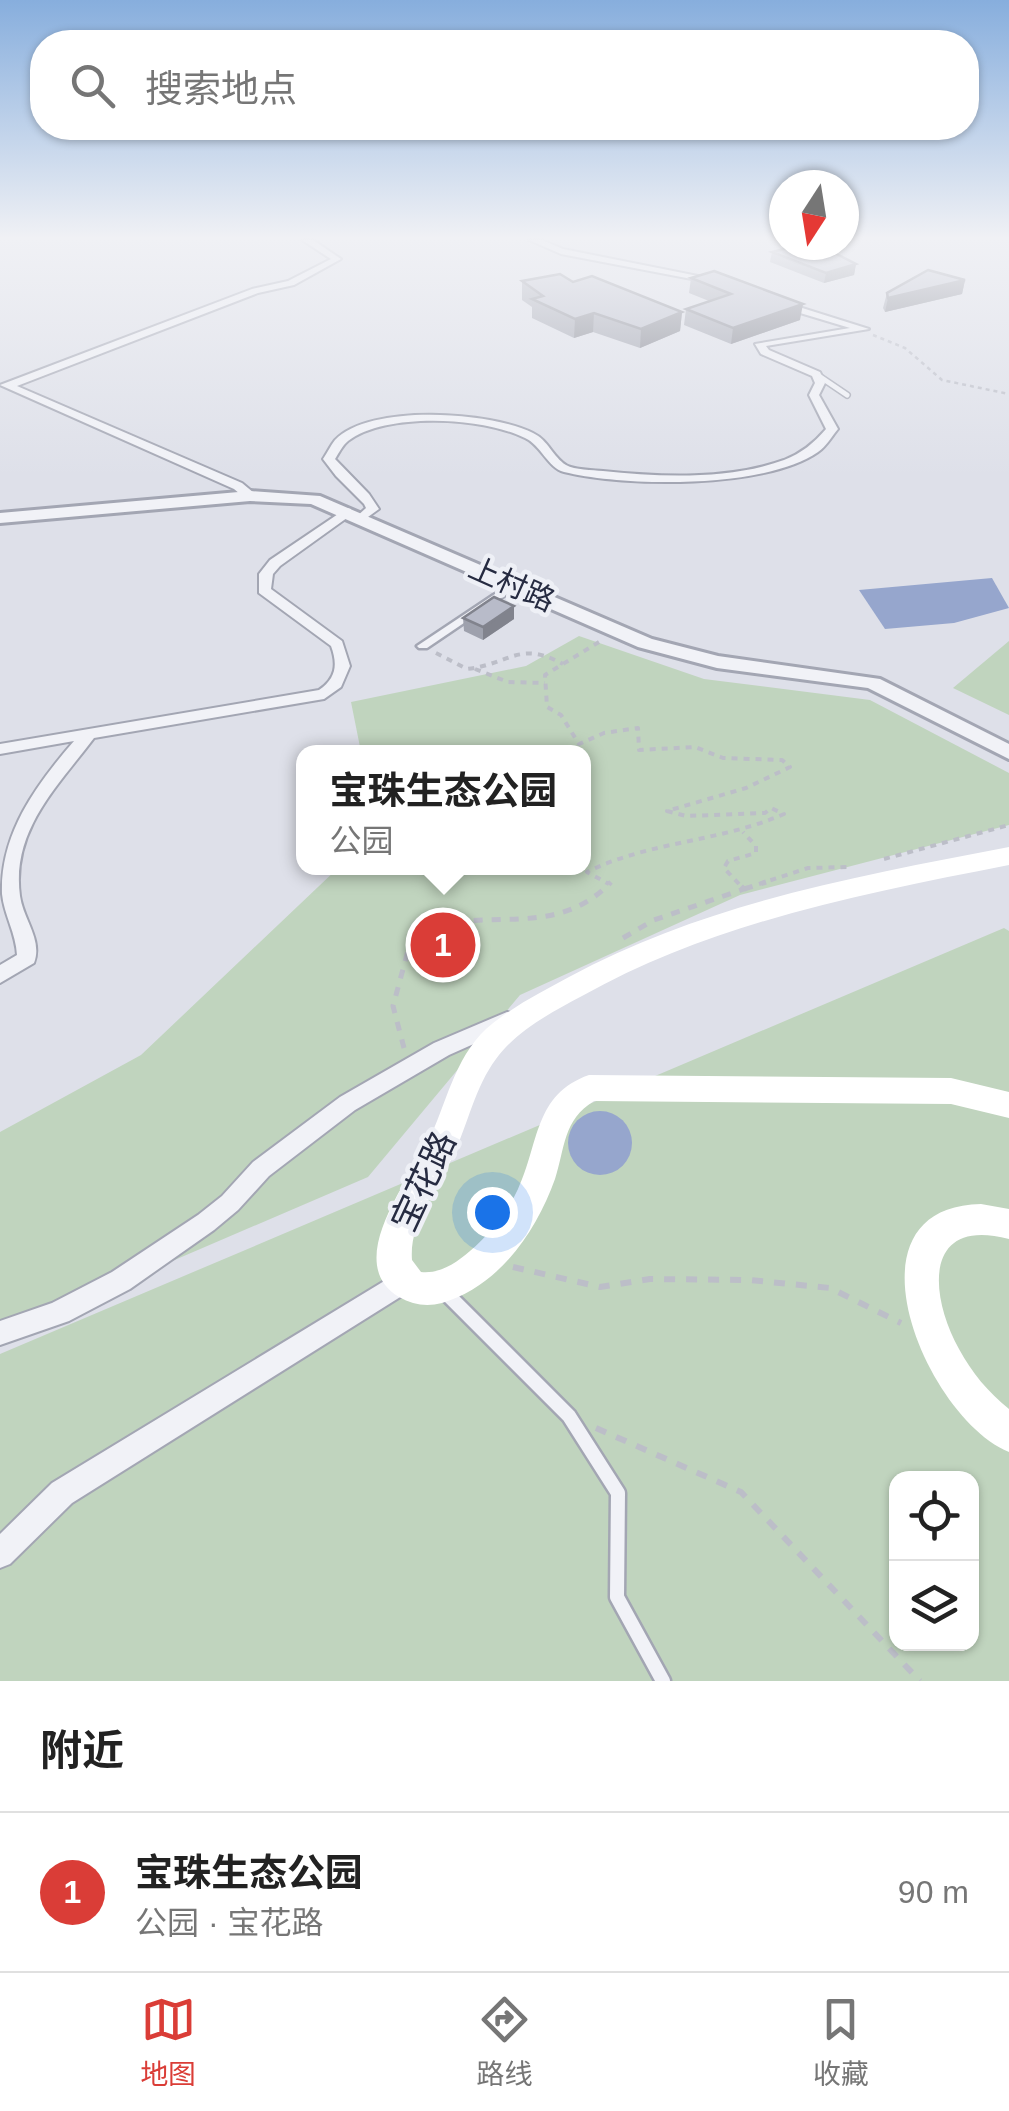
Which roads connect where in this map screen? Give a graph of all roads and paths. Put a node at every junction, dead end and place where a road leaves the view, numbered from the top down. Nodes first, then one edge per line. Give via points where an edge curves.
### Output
1 (181, 318) edge
2 (826, 318) edge
3 (864, 331) junction
4 (816, 374) junction
5 (4, 384) edge
6 (1009, 394) edge
7 (847, 395) dead end
8 (250, 496) junction
9 (354, 515) junction
10 (0, 518) edge
11 (514, 585) junction
12 (613, 629) junction
13 (423, 646) joint
14 (563, 664) junction
15 (475, 669) junction
16 (545, 683) junction
17 (86, 738) junction
18 (0, 749) edge
19 (1009, 752) edge
20 (1009, 826) edge
21 (743, 832) junction
22 (1009, 856) edge
23 (591, 870) edge
24 (591, 873) edge
25 (744, 889) junction
26 (600, 970) junction
27 (0, 976) edge
28 (536, 1010) junction
29 (412, 1061) junction
30 (1009, 1105) edge
31 (1009, 1224) edge
32 (494, 1249) junction
33 (404, 1282) junction
34 (440, 1288) junction
35 (906, 1331) dead end
36 (0, 1333) edge
37 (569, 1416) junction
38 (1009, 1433) edge
39 (0, 1554) edge
40 (663, 1681) edge
41 (920, 1681) edge

1 - 5 street
2 - 3 street
3 - 4 street via 760,344 764,352
3 - 6 path via 905,348 942,380
4 - 7 lane
4 - 9 street via 814,395 831,420 829,436 815,452 758,472 576,472 562,468 528,434 495,426 380,421 332,446 329,459 373,509
5 - 8 street
8 - 9 street, 上村路 via 314,500
8 - 10 street, 上村路
9 - 11 street, 上村路
9 - 17 street via 275,564 264,590 337,644 343,675 336,686 324,694
11 - 12 street, 上村路
11 - 13 street
12 - 14 path
12 - 19 street, 上村路 via 689,656 873,683
13 - 15 path
14 - 15 path via 521,649
14 - 16 path
15 - 16 path via 508,682
16 - 21 path via 547,707 562,715 579,744 638,728 639,750 695,747 723,758 782,760 790,767 768,782 667,812 771,808 784,814
17 - 18 street
17 - 27 street via 43,788 18,834 10,893 27,958
20 - 25 path via 850,867 808,868
21 - 23 path via 677,842
21 - 25 path via 756,853 724,868
22 - 26 main road, 宝花路 via 694,928
24 - 29 path via 612,882 578,910 530,921 439,922 412,936 390,997 395,1035
25 - 26 path via 654,920 612,944
26 - 28 main road, 宝花路
28 - 29 street
28 - 33 main road, 宝花路 via 494,1041 468,1074 446,1137 398,1227 392,1248 395,1272
29 - 36 street via 95,1298 39,1324
30 - 32 main road via 952,1091 589,1088 565,1101 554,1119 539,1178
31 - 38 main road via 988,1218 942,1229 922,1260 920,1284 943,1353 970,1397
32 - 34 main road
32 - 35 path via 508,1266 600,1286 650,1279 830,1288 896,1317
33 - 34 main road, 宝花路
33 - 39 street via 62,1492
34 - 37 lane
37 - 40 lane via 618,1492 617,1596
37 - 41 path via 741,1492

